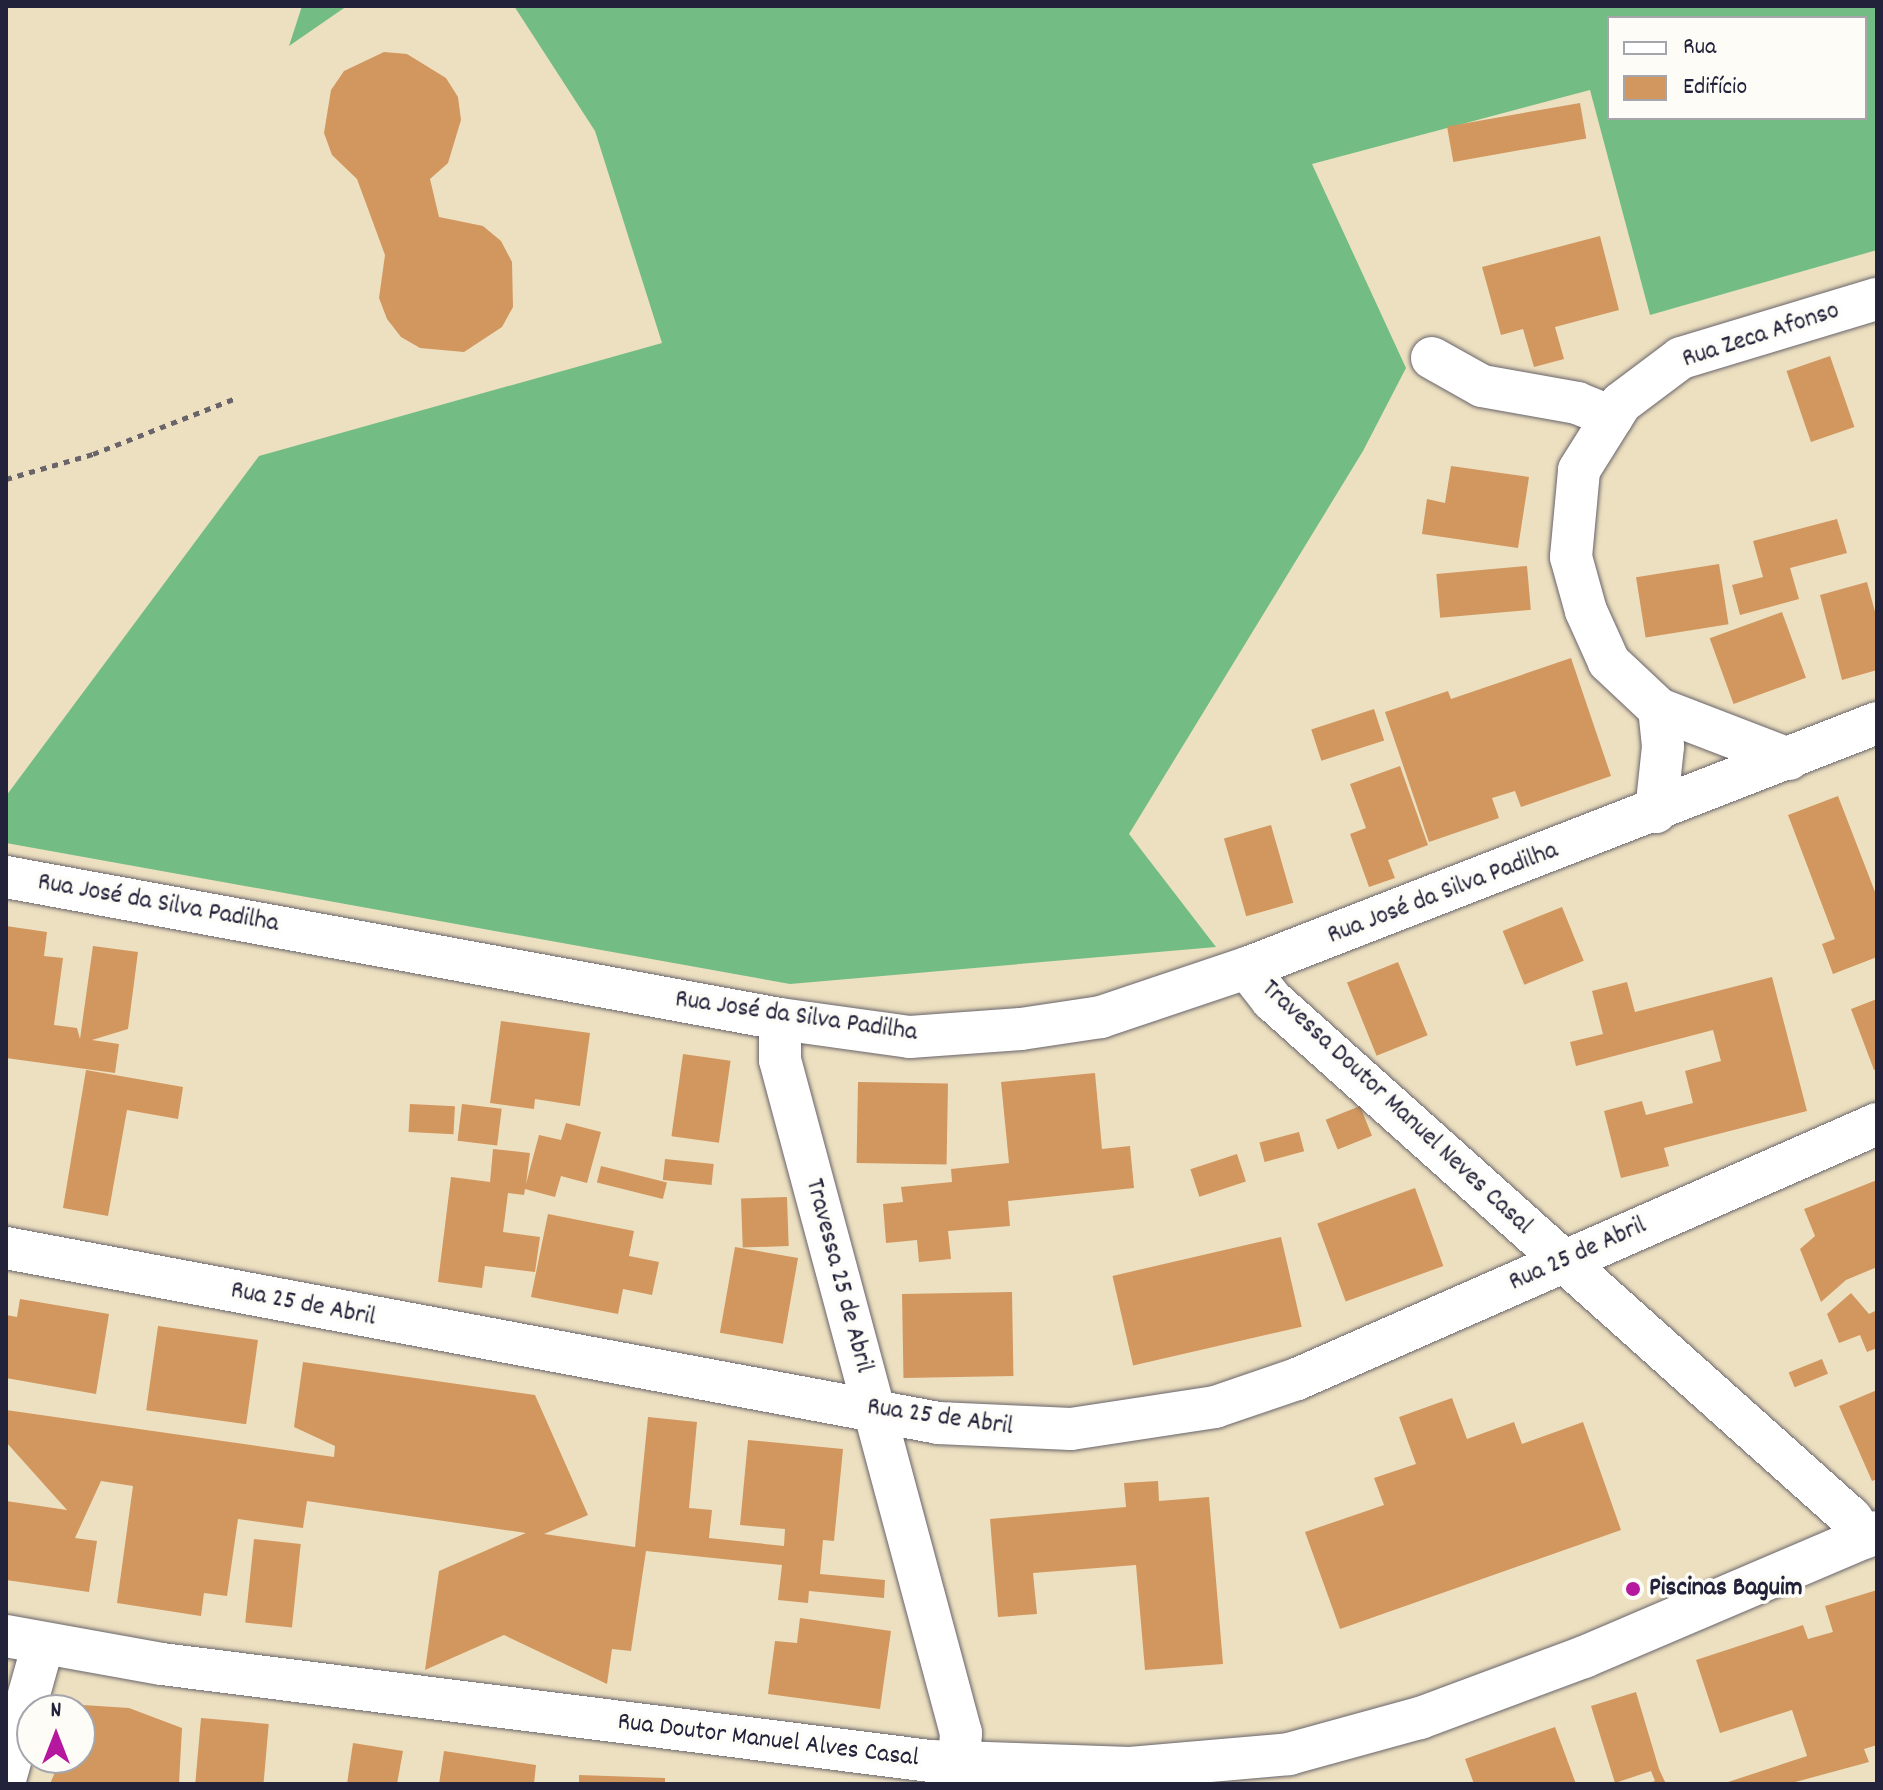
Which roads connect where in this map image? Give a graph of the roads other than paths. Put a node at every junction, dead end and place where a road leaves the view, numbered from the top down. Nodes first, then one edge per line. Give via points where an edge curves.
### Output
1 (1877, 299) edge
2 (1432, 358) dead end
3 (1612, 417) junction
4 (1659, 709) junction
5 (1877, 723) edge
6 (1789, 759) junction
7 (1656, 812) junction
8 (6, 877) edge
9 (1247, 968) junction
10 (780, 1019) junction
11 (1877, 1124) edge
12 (6, 1248) edge
13 (1562, 1262) junction
14 (874, 1409) junction
15 (1871, 1535) edge
16 (24, 1640) edge
17 (959, 1764) junction
18 (1000, 1775) edge
19 (6, 1776) edge

1 - 3 street, Rua Zeca Afonso via 1681,358 1621,403
2 - 3 street via 1482,386 1577,403
3 - 4 street, Rua Zeca Afonso via 1579,470 1571,557 1586,611 1609,662
4 - 6 street, Rua Zeca Afonso
4 - 7 street via 1663,746
5 - 6 street, Rua José da Silva Padilha
6 - 7 street, Rua José da Silva Padilha
7 - 9 street, Rua José da Silva Padilha
8 - 10 street, Rua José da Silva Padilha
9 - 10 street, Rua José da Silva Padilha via 1101,1017 1021,1029 910,1037
9 - 13 street, Travessa Doutor Manuel Neves Casal via 1272,1000
10 - 14 street, Travessa 25 de Abril via 780,1060
11 - 13 street, Rua 25 de Abril
12 - 14 street, Rua 25 de Abril
13 - 14 street, Rua 25 de Abril via 1297,1379 1215,1407 1071,1429 1012,1430 938,1423
13 - 15 street, Travessa Doutor Manuel Neves Casal
14 - 17 street, Travessa 25 de Abril via 961,1733
15 - 18 street, Rua Doutor Manuel Alves Casal via 1584,1657 1420,1718 1289,1754
16 - 17 street, Rua Doutor Manuel Alves Casal via 162,1664
16 - 19 street
17 - 18 street, Rua Doutor Manuel Alves Casal

